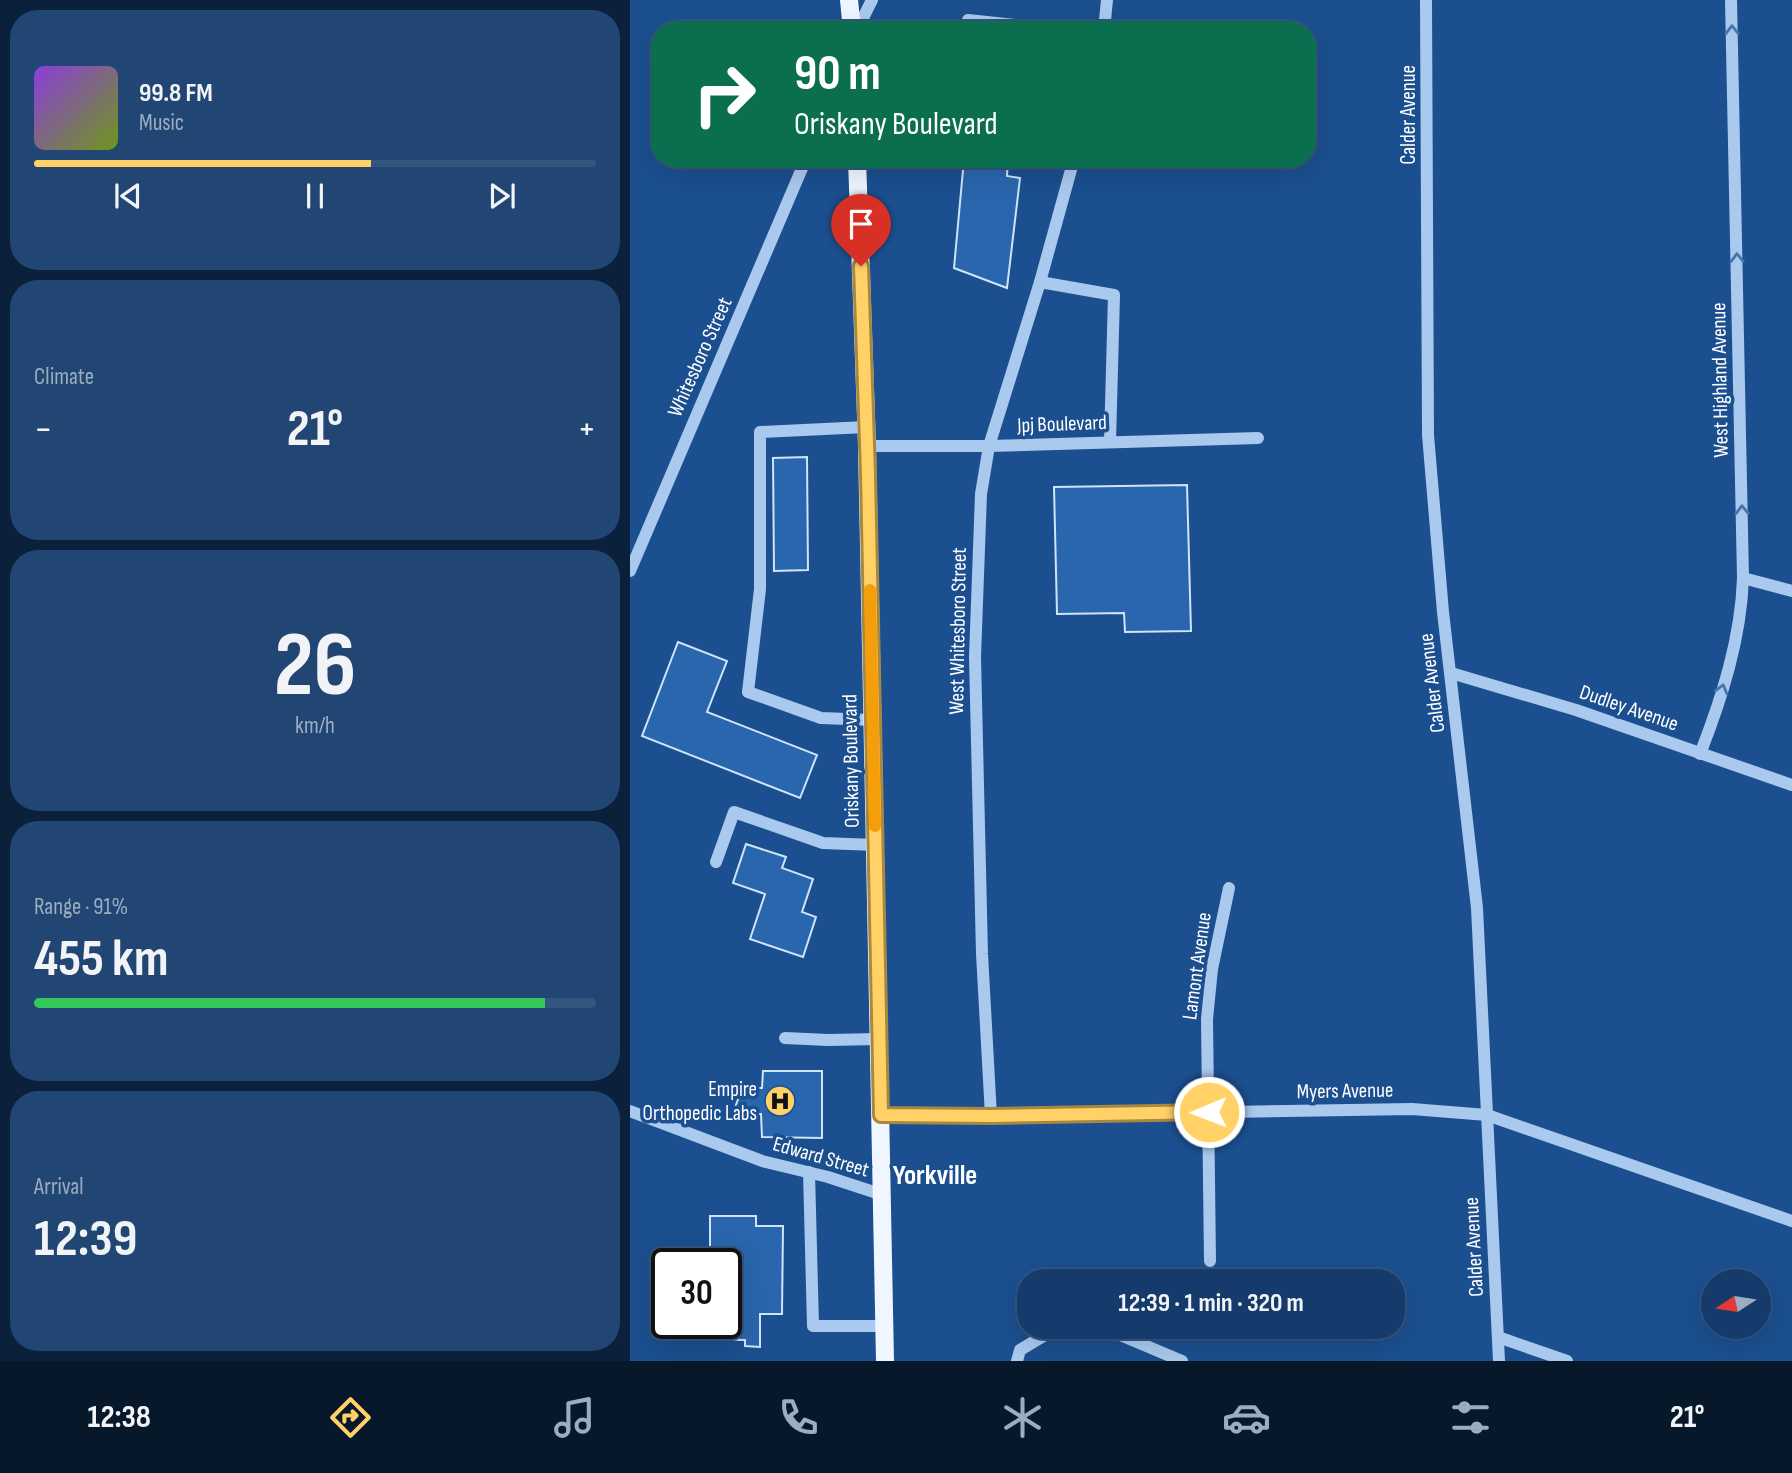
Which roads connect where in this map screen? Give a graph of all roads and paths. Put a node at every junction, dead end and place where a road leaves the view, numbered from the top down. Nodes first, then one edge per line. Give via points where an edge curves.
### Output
1 (849, 0) edge
2 (872, 0) edge
3 (1107, 0) edge
4 (1426, 0) edge
5 (1731, 0) edge
6 (968, 20) dead end
7 (852, 21) edge
8 (859, 21) edge
9 (977, 21) edge
10 (1105, 21) edge
11 (802, 168) edge
12 (857, 168) edge
13 (1072, 168) edge
14 (1040, 282) junction
15 (866, 427) junction
16 (1258, 438) dead end
17 (1110, 442) junction
18 (867, 446) junction
19 (989, 446) junction
20 (630, 571) edge
21 (1743, 578) junction
22 (1792, 591) edge
23 (1451, 673) junction
24 (873, 720) junction
25 (1700, 754) junction
26 (1792, 785) edge
27 (875, 845) junction
28 (716, 862) dead end
29 (1229, 888) dead end
30 (785, 1038) dead end
31 (879, 1039) junction
32 (630, 1111) edge
33 (1209, 1112) junction
34 (881, 1115) junction
35 (1487, 1115) junction
36 (991, 1116) junction
37 (808, 1172) junction
38 (883, 1195) junction
39 (1792, 1221) edge
40 (1210, 1261) dead end
41 (885, 1326) junction
42 (1498, 1337) junction
43 (1038, 1339) edge
44 (1130, 1339) edge
45 (885, 1361) edge
46 (1017, 1361) edge
47 (1182, 1361) edge
48 (1499, 1361) edge
49 (1567, 1361) edge

1 - 7 main road
2 - 8 street
3 - 10 street
4 - 23 street, Calder Avenue via 1428,435
21 -> 5 street, West Highland Avenue
6 - 9 street
11 - 20 street, Whitesboro Street
12 - 15 main road, Oriskany Boulevard
13 - 14 street, West Whitesboro Street
14 - 17 street via 1114,295
14 - 19 street, West Whitesboro Street
15 - 18 main road, Oriskany Boulevard
15 - 24 street via 760,432 760,590 748,692 821,718
16 - 17 street, Jpj Boulevard
17 - 19 street, Jpj Boulevard
18 - 19 street, Jpj Boulevard
18 - 24 main road, Oriskany Boulevard
19 - 36 street, West Whitesboro Street via 981,494 975,657
21 - 22 street
25 -> 21 street, West Highland Avenue via 1742,614
23 - 25 street, Dudley Avenue
23 - 35 street, Calder Avenue via 1477,908
24 - 27 main road, Oriskany Boulevard
25 - 26 street, Dudley Avenue
27 - 28 street via 823,843 734,812
27 - 31 main road, Oriskany Boulevard
29 - 33 street, Lamont Avenue via 1207,1019
30 - 31 street
31 - 34 main road, Oriskany Boulevard
32 - 37 street, Edward Street via 762,1161
33 - 35 street, Myers Avenue via 1412,1109
33 - 36 street, Myers Avenue
33 - 40 street, Lamont Avenue
34 - 36 street, Myers Avenue
34 - 38 main road, Oriskany Boulevard
35 - 39 street, Myers Avenue
35 - 42 street, Calder Avenue
37 - 38 street, Edward Street
37 - 41 street via 813,1326
38 - 41 main road, Oriskany Boulevard
41 - 45 main road, Oriskany Boulevard
42 - 48 street, Calder Avenue
42 - 49 street
43 - 46 street via 1020,1350
44 - 47 street

